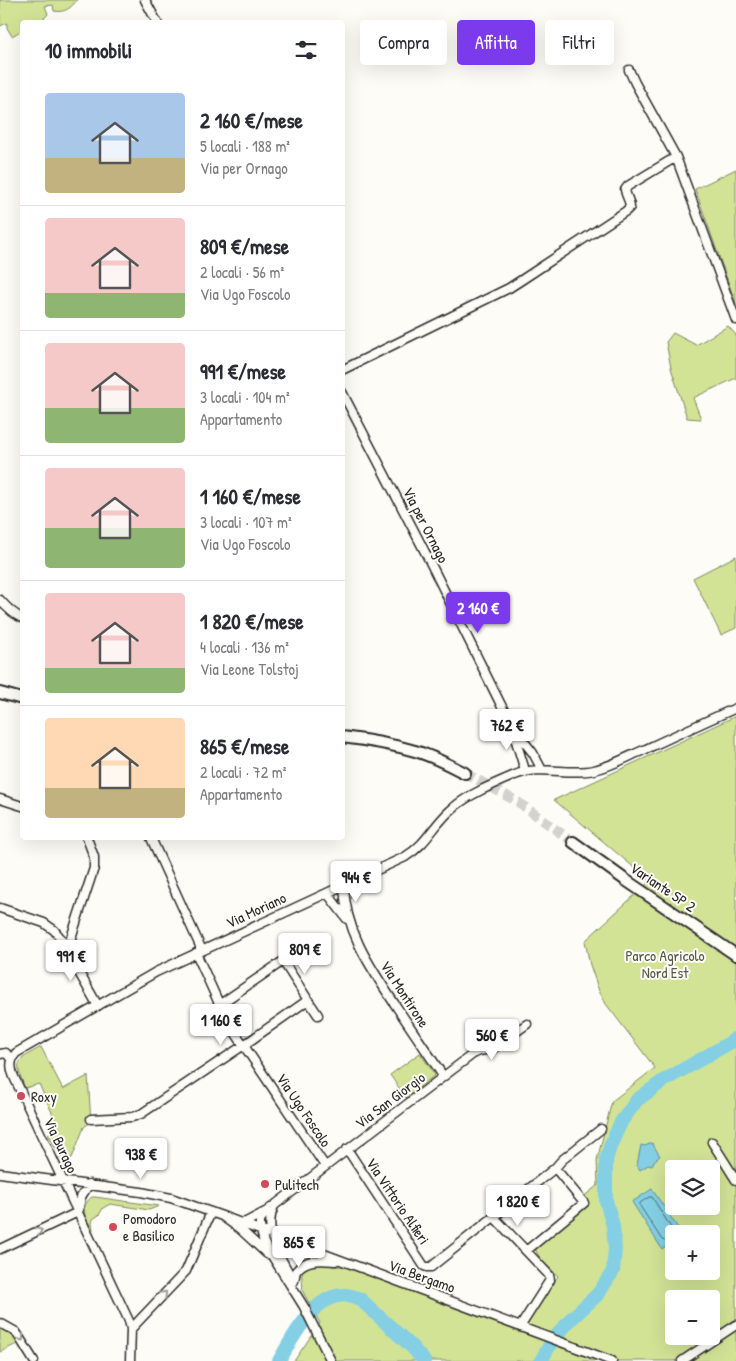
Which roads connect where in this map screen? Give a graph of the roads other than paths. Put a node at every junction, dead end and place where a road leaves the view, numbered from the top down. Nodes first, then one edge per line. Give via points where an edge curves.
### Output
1 (145, 0) edge
2 (156, 20) edge
3 (629, 70) dead end
4 (676, 157) junction
5 (736, 320) edge
6 (345, 369) edge
7 (345, 398) edge
8 (0, 600) edge
9 (20, 617) edge
10 (0, 694) edge
11 (19, 697) edge
12 (736, 708) edge
13 (511, 725) junction
14 (345, 737) edge
15 (546, 770) junction
16 (524, 772) junction
17 (465, 773) tunnel mouth
18 (0, 799) edge
19 (20, 805) edge
20 (88, 840) edge
21 (152, 840) edge
22 (573, 842) tunnel mouth
23 (344, 885) junction
24 (327, 893) junction
25 (0, 908) edge
26 (349, 923) junction
27 (68, 947) junction
28 (198, 952) junction
29 (736, 955) edge
30 (308, 1000) junction
31 (99, 1005) junction
32 (219, 1005) junction
33 (318, 1015) dead end
34 (527, 1024) dead end
35 (244, 1045) junction
36 (0, 1054) edge
37 (12, 1060) junction
38 (443, 1076) junction
39 (91, 1119) dead end
40 (601, 1129) dead end
41 (712, 1142) dead end
42 (347, 1149) junction
43 (325, 1166) junction
44 (555, 1168) junction
45 (0, 1173) edge
46 (736, 1180) edge
47 (63, 1181) junction
48 (89, 1184) junction
49 (274, 1206) junction
50 (267, 1211) junction
51 (78, 1212) junction
52 (211, 1212) junction
53 (222, 1216) junction
54 (494, 1218) junction
55 (241, 1224) junction
56 (260, 1231) junction
57 (270, 1235) junction
58 (0, 1249) edge
59 (526, 1251) junction
60 (343, 1262) junction
61 (281, 1270) junction
62 (295, 1286) junction
63 (306, 1310) junction
64 (0, 1323) edge
65 (736, 1325) edge
66 (520, 1327) junction
67 (131, 1329) junction
68 (684, 1360) edge
69 (34, 1361) edge
70 (130, 1361) edge
71 (331, 1361) edge
72 (612, 1361) edge

1 - 2 street
3 - 4 street
4 - 5 street
4 - 6 street via 624,190 630,207 524,279
7 - 13 street, Via per Ornago
8 - 9 street
10 - 11 main road
12 - 15 street, Via Moriano via 606,767 581,772
13 - 15 street, Via per Ornago
13 - 16 street, Via per Ornago
14 - 17 main road via 417,752
15 - 16 street, Via Moriano
16 - 23 street, Via Moriano via 456,806 426,841 409,855
18 - 19 street
20 - 27 street via 94,868
21 - 28 street, Via Ugo Foscolo via 200,946
22 - 29 main road, Variante SP 2
23 - 24 street, Via Moriano
23 - 26 street
24 - 26 street
24 - 28 street, Via Moriano
25 - 27 street via 44,923
26 - 38 street, Via Montirone via 368,964
27 - 31 street
28 - 31 street, Via Moriano
28 - 32 street, Via Ugo Foscolo
30 - 32 street via 283,961
30 - 33 street
30 - 35 street
31 - 37 street, Via Moriano via 18,1051
32 - 35 street, Via Ugo Foscolo
34 - 38 street, Via San Giorgio via 492,1049 473,1054
35 - 39 street via 141,1114
35 - 43 street, Via Ugo Foscolo
36 - 37 street via 6,1052
37 - 47 street, Via Burago via 14,1077
38 - 42 street, Via San Giorgio
40 - 44 street
41 - 46 street
42 - 43 street, Via San Giorgio
42 - 54 street, Via Vittorio Alfieri via 424,1266 431,1267
43 - 49 street, Via San Giorgio
44 - 54 street
44 - 59 street via 584,1203
45 - 47 street
47 - 48 street
47 - 51 street, Via Burago
48 - 51 street, Via Burago via 82,1194
48 - 52 street via 171,1198
49 - 50 street, Via San Giorgio
49 - 57 street
50 - 55 street, Via San Giorgio
50 - 56 street via 260,1220
58 -> 51 street
51 - 67 street, Via Burago
52 - 53 street
67 -> 52 street via 186,1271
53 - 55 street, Via Bergamo
53 - 61 street via 258,1244
54 - 59 street
55 - 56 street, Via Bergamo
56 - 57 street, Via Bergamo
56 - 61 street
57 - 60 street, Via Bergamo
57 - 62 street
59 - 66 street via 550,1280
60 - 62 street via 314,1260 305,1263 295,1273
60 - 66 street, Via Bergamo
61 - 63 street
62 - 63 street
63 - 71 street
64 -> 69 street via 16,1332
65 - 68 street
66 - 72 street, Via Bergamo
67 - 70 street, Via Burago

